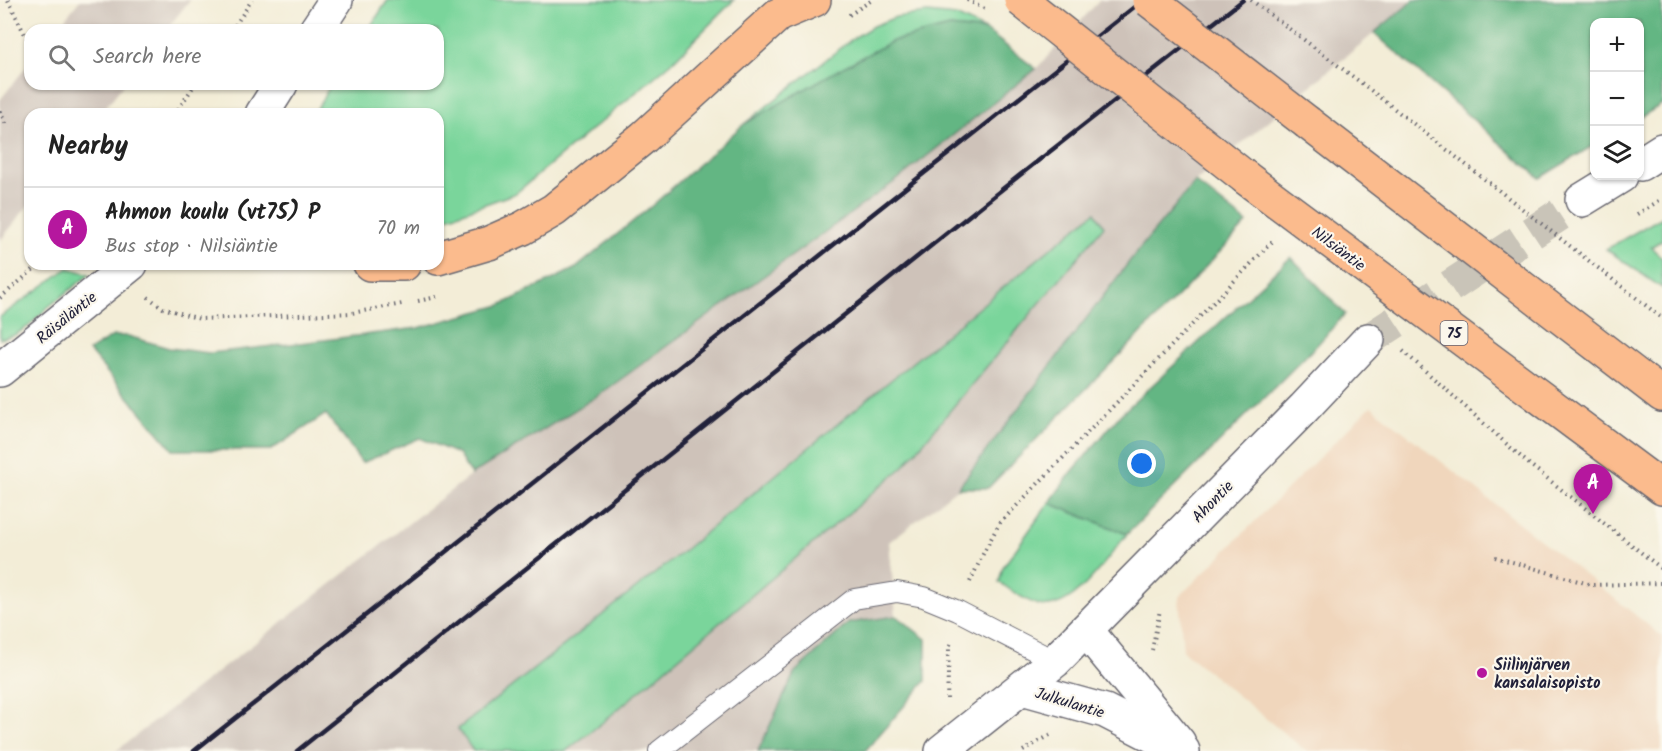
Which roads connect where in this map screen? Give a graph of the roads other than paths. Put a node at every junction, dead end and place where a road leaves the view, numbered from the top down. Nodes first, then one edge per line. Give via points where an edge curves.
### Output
1 (336, 0) edge
2 (814, 0) edge
3 (1021, 0) edge
4 (1149, 0) edge
5 (782, 8) edge
6 (320, 24) edge
7 (277, 90) edge
8 (266, 108) edge
9 (1662, 150) edge
10 (1644, 161) edge
11 (1614, 180) edge
12 (1582, 200) tunnel mouth
13 (444, 256) edge
14 (125, 270) edge
15 (1383, 343) tunnel mouth
16 (0, 370) edge
17 (1662, 395) edge
18 (1662, 488) edge
19 (1086, 630) junction
20 (1055, 661) junction
21 (1022, 688) junction
22 (952, 743) edge
23 (659, 751) edge
24 (1184, 751) edge

1 - 6 street
2 - 5 main road
3 - 18 main road, Nilsiäntie / 75, bridge via 1246,178
4 - 17 main road, bridge
5 - 13 main road via 644,136 554,210 489,243
7 - 8 street
9 - 10 street
11 - 12 street
14 - 16 street, Räisäläntie
15 - 19 street, Ahontie via 1296,416
19 - 20 street, Ahontie
19 - 24 street, Julkulantie
20 - 21 street, Ahontie
20 - 23 lane via 924,597 897,592 854,599
21 - 22 street, Ahontie
21 - 24 street, Julkulantie via 1105,711

